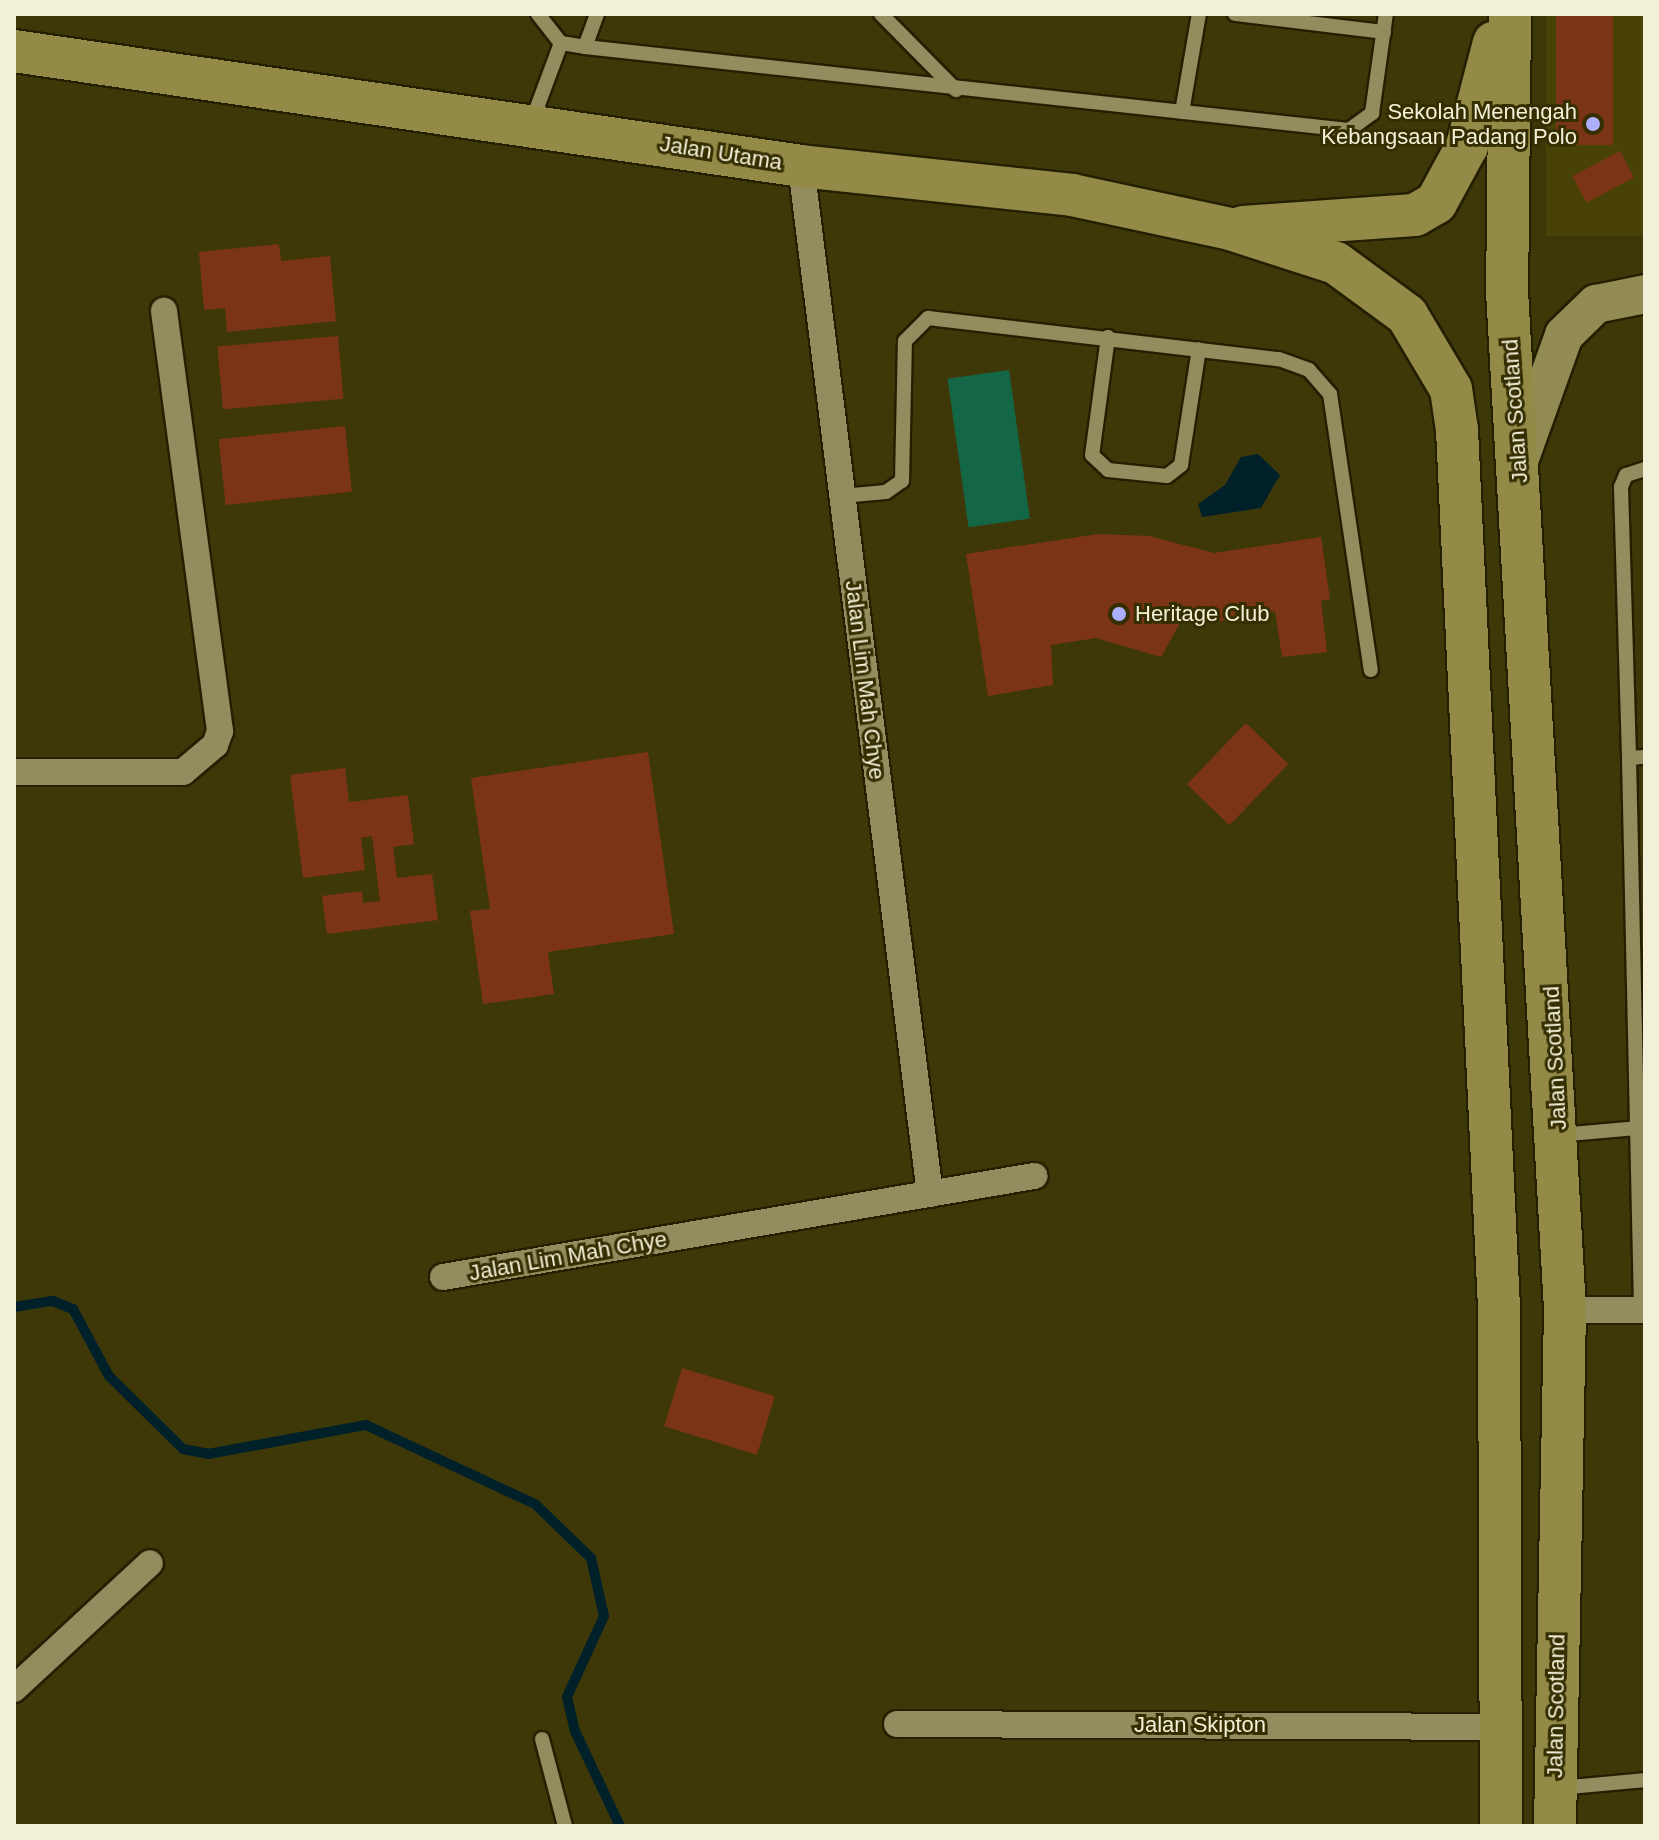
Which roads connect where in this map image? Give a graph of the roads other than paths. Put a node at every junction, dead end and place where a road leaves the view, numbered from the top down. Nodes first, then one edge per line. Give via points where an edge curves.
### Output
1 (538, 14) edge
2 (597, 14) edge
3 (881, 14) edge
4 (1199, 14) edge
5 (1235, 14) edge
6 (1386, 14) edge
7 (1501, 14) edge
8 (1510, 14) edge
9 (1384, 32) junction
10 (561, 43) junction
11 (585, 47) junction
12 (14, 51) edge
13 (957, 91) junction
14 (1182, 112) junction
15 (532, 121) junction
16 (801, 166) junction
17 (1230, 229) junction
18 (1645, 294) edge
19 (164, 311) dead end
20 (1108, 337) junction
21 (1199, 349) junction
22 (1519, 462) junction
23 (1645, 469) edge
24 (842, 496) junction
25 (1371, 670) dead end
26 (1645, 757) edge
27 (1629, 758) junction
28 (14, 772) edge
29 (1638, 1128) junction
30 (1559, 1135) junction
31 (1034, 1176) dead end
32 (1642, 1192) edge
33 (930, 1194) junction
34 (443, 1277) dead end
35 (1565, 1310) junction
36 (1643, 1310) edge
37 (150, 1563) dead end
38 (14, 1689) edge
39 (897, 1724) dead end
40 (1503, 1727) junction
41 (542, 1739) dead end
42 (1645, 1780) edge
43 (1555, 1807) edge
44 (565, 1826) edge
45 (1501, 1826) edge

1 - 10 lane
2 - 11 lane
3 - 13 lane
4 - 14 lane
5 - 9 lane
6 - 9 lane
7 - 17 main road via 1467,146 1436,203 1415,215
8 - 22 main road, Jalan Scotland via 1507,291
9 - 14 lane via 1372,113 1360,128
10 - 11 lane
10 - 15 lane
11 - 13 lane
12 - 15 main road, Jalan Utama
13 - 14 lane
15 - 16 main road, Jalan Utama
16 - 17 main road, Jalan Utama via 1072,195
16 - 24 street, Jalan Lim Mah Chye
17 - 40 main road, Jalan Utama via 1336,263 1407,315 1451,389 1499,1307
18 - 22 main road via 1596,304 1564,335
19 - 28 street via 220,731 215,745 183,772
20 - 21 lane
20 - 21 lane via 1092,455 1108,470 1167,476 1181,465
20 - 24 lane via 943,316 917,323 905,341 902,481 886,492
21 - 25 lane via 1297,365 1330,394
22 - 30 main road, Jalan Scotland
23 - 27 lane via 1626,475 1621,487
24 - 33 street, Jalan Lim Mah Chye
26 - 27 lane
27 - 29 lane
29 - 30 lane
29 - 32 lane
30 - 35 main road, Jalan Scotland
31 - 33 street, Jalan Lim Mah Chye
32 - 36 lane
33 - 34 street, Jalan Lim Mah Chye
35 - 36 street
35 - 43 main road, Jalan Scotland
37 - 38 street
39 - 40 street, Jalan Skipton
40 - 45 main road
41 - 44 lane
42 - 43 lane

